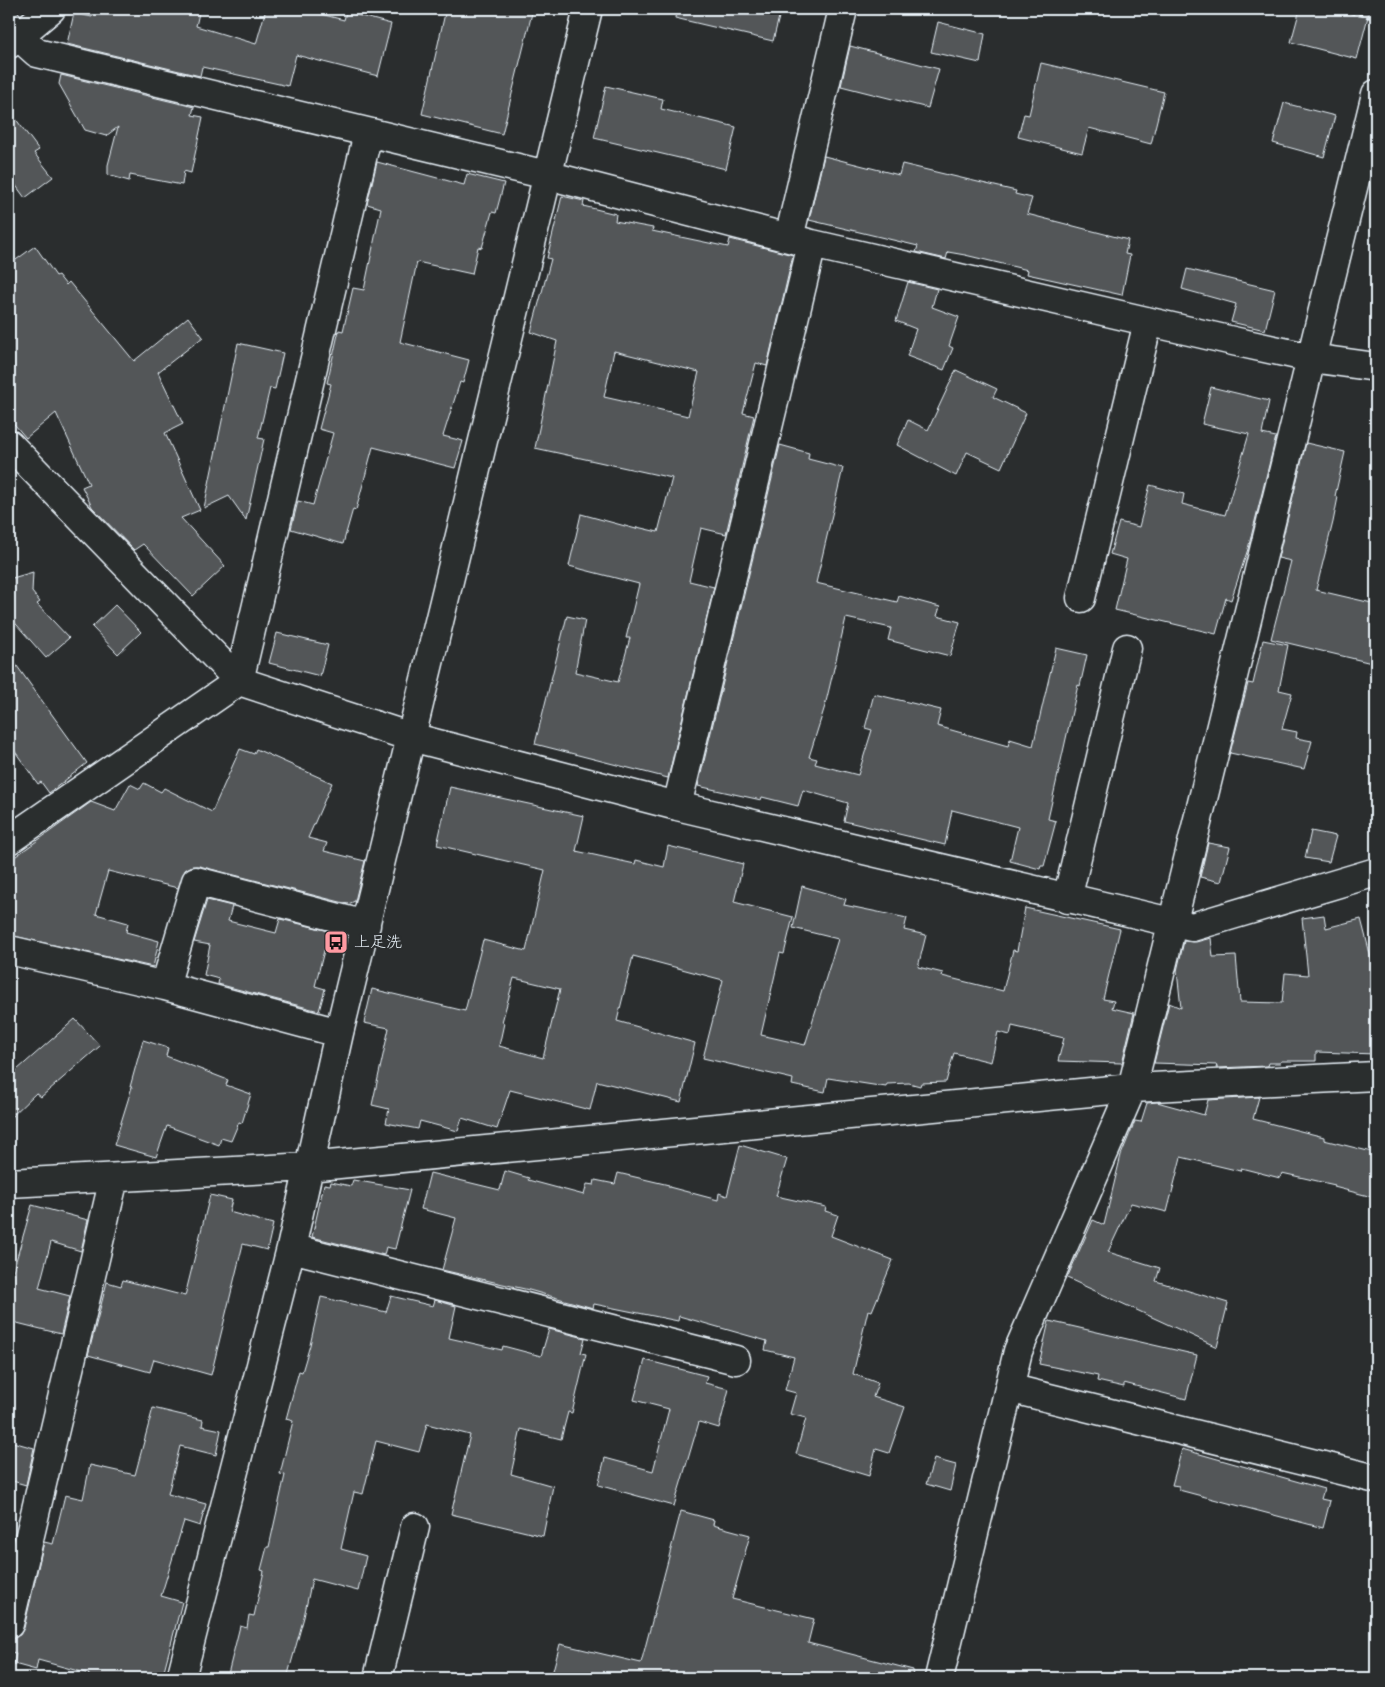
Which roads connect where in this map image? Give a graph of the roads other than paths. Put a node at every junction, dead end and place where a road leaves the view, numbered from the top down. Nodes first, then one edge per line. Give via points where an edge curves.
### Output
1 (51, 9) edge
2 (588, 9) edge
3 (843, 9) edge
4 (12, 35) edge
5 (1376, 94) edge
6 (368, 133) junction
7 (547, 175) junction
8 (801, 241) junction
9 (1148, 322) junction
10 (1311, 358) junction
11 (1376, 367) edge
12 (9, 444) edge
13 (1081, 598) dead end
14 (1126, 648) dead end
15 (239, 681) junction
16 (411, 737) junction
17 (676, 806) junction
18 (9, 840) edge
19 (1376, 872) edge
20 (1067, 899) junction
21 (1173, 924) junction
22 (366, 925) junction
23 (9, 950) edge
24 (165, 986) junction
25 (339, 1033) junction
26 (1376, 1076) edge
27 (1132, 1088) junction
28 (308, 1168) junction
29 (114, 1178) junction
30 (9, 1184) edge
31 (291, 1248) junction
32 (736, 1360) dead end
33 (1009, 1388) junction
34 (1376, 1479) edge
35 (415, 1527) dead end
36 (9, 1624) edge
37 (181, 1678) edge
38 (378, 1678) edge
39 (939, 1678) edge

1 - 4 street
2 - 7 street
3 - 8 street
4 - 6 street via 37,53
5 - 10 street
6 - 7 street
6 - 15 street
7 - 8 street
7 - 16 street
8 - 9 street
8 - 17 street
9 - 10 street
9 - 13 street
10 - 11 street
10 - 21 street
12 - 15 street
14 - 20 street
15 - 16 street
15 - 18 street
16 - 17 street
16 - 22 street
17 - 20 street
19 - 21 street via 1192,927
20 - 21 street
21 - 27 street
22 - 24 street via 196,881
22 - 25 street
23 - 24 street
24 - 25 street
25 - 28 street
26 - 27 street
27 - 28 street
27 - 33 street via 1018,1351
28 - 29 street
28 - 31 street
29 - 30 street
29 - 36 street
31 - 32 street
31 - 37 street
33 - 34 street
33 - 39 street
35 - 38 street

